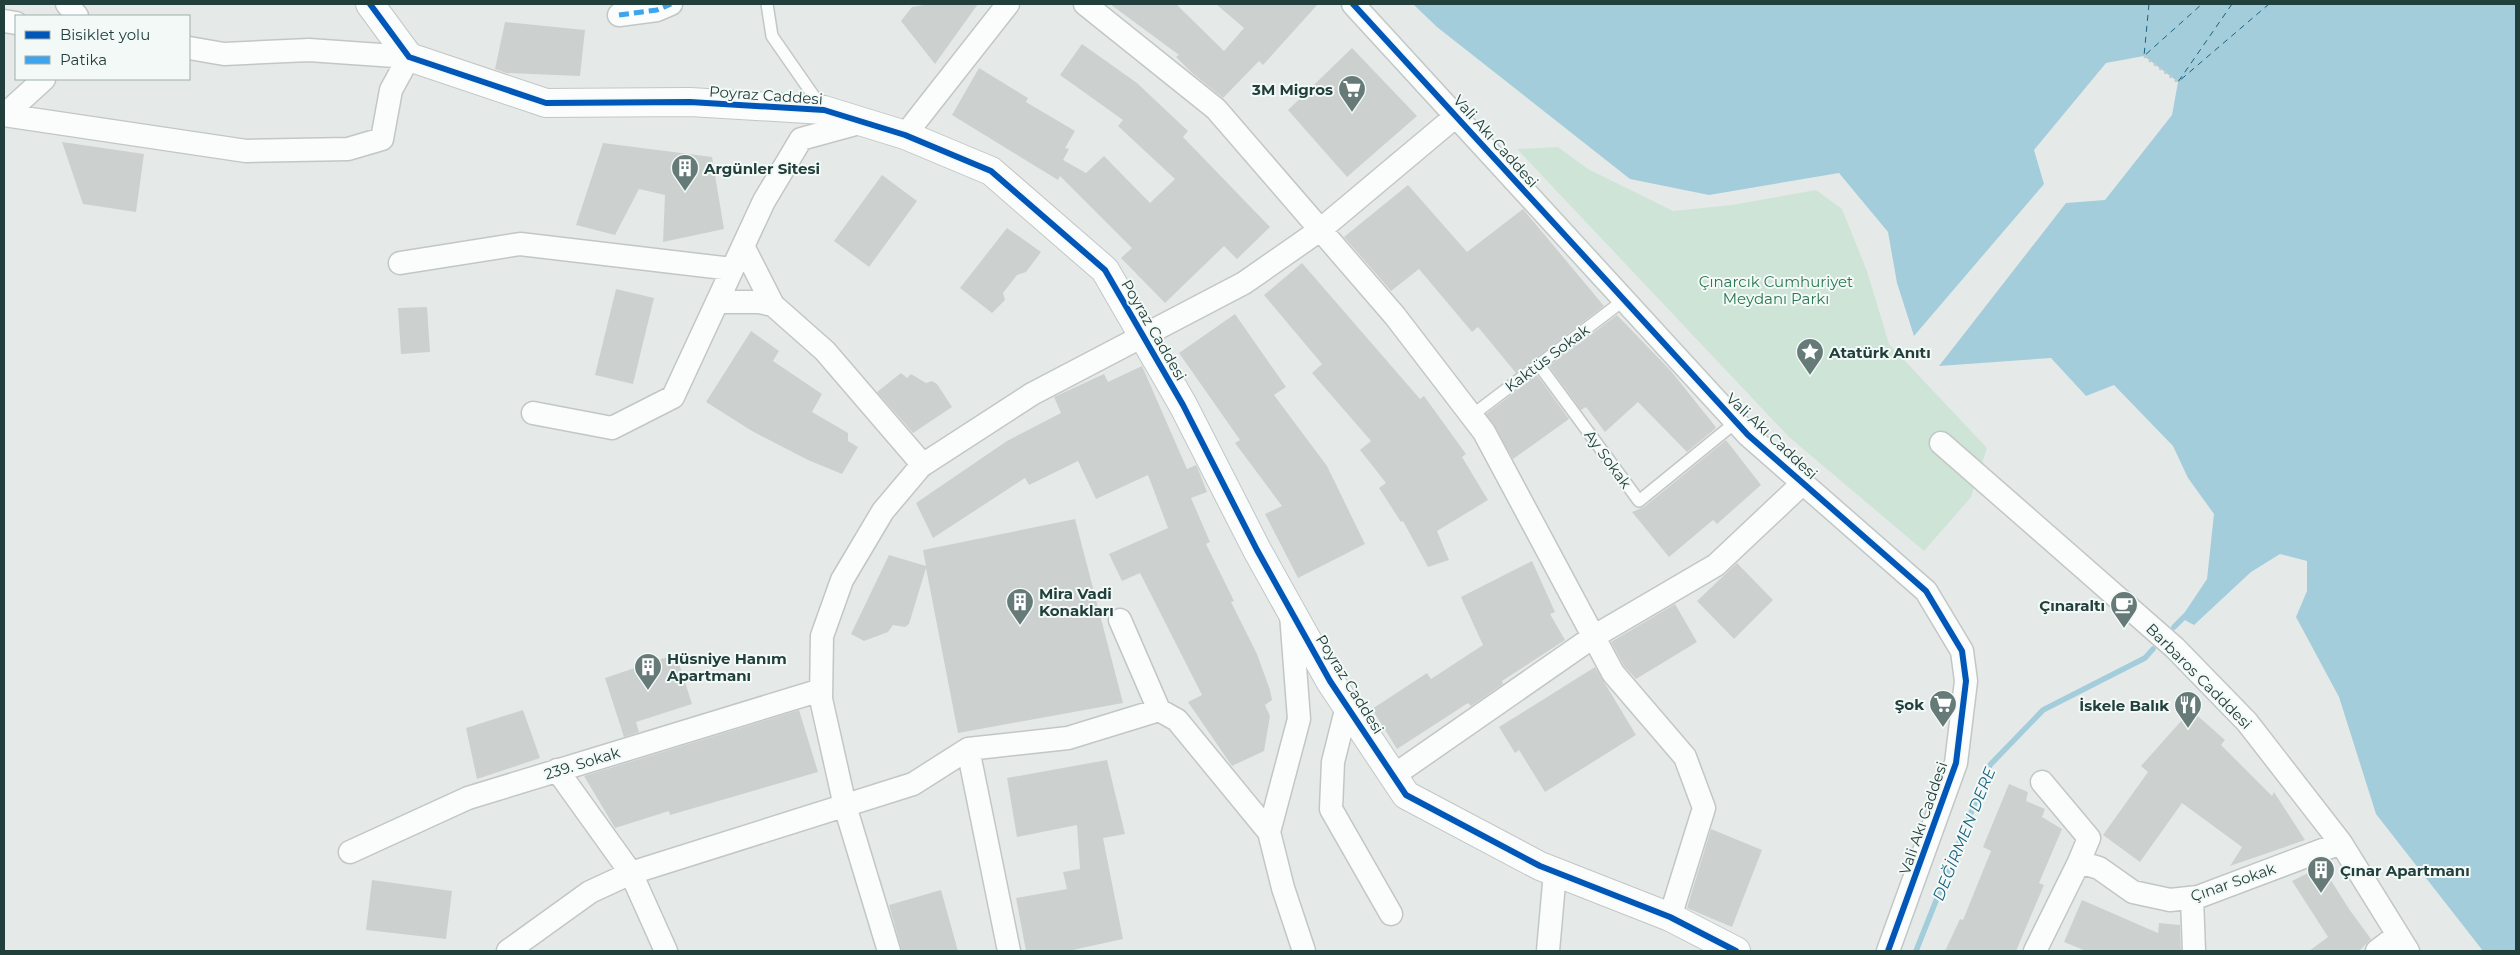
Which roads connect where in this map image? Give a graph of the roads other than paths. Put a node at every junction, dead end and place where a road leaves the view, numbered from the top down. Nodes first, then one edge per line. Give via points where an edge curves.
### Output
1 (67, 4) edge
2 (370, 4) edge
3 (671, 4) edge
4 (767, 4) edge
5 (1008, 4) edge
6 (1085, 4) edge
7 (1354, 4) edge
8 (620, 14) dead end
9 (77, 15) edge
10 (190, 48) edge
11 (409, 57) junction
12 (43, 80) edge
13 (824, 110) junction
14 (4, 114) edge
15 (1456, 116) junction
16 (863, 122) junction
17 (905, 135) junction
18 (1320, 230) junction
19 (743, 246) junction
20 (400, 263) dead end
21 (732, 269) junction
22 (1624, 300) junction
23 (717, 302) junction
24 (772, 305) junction
25 (1143, 337) junction
26 (1539, 365) junction
27 (533, 413) dead end
28 (1471, 416) junction
29 (1736, 422) junction
30 (1941, 443) dead end
31 (923, 465) junction
32 (1803, 483) junction
33 (1291, 610) junction
34 (1120, 620) dead end
35 (1593, 637) junction
36 (821, 690) junction
37 (1347, 706) junction
38 (1158, 710) junction
39 (968, 749) junction
40 (557, 770) junction
41 (1393, 776) junction
42 (2042, 782) dead end
43 (845, 806) junction
44 (1269, 832) junction
45 (2341, 843) junction
46 (350, 852) dead end
47 (2079, 862) junction
48 (1555, 872) junction
49 (631, 873) junction
50 (2192, 898) junction
51 (1391, 914) dead end
52 (1670, 917) junction
53 (2403, 943) edge
54 (508, 951) edge
55 (666, 951) edge
56 (889, 951) edge
57 (1009, 951) edge
58 (1304, 951) edge
59 (1548, 951) edge
60 (1736, 951) edge
61 (1888, 951) edge
62 (2036, 951) edge
63 (2194, 951) edge
64 (2377, 951) edge

1 - 9 street
2 - 11 street
3 - 8 street via 656,10
4 - 13 lane via 772,36
5 - 17 street
6 - 18 street via 1216,109
7 - 15 street, Vali Akı Caddesi
10 - 11 street via 224,54 309,50
11 - 13 street, Poyraz Caddesi via 546,103 690,102
11 - 14 street via 392,90 382,139 348,149 246,151
12 - 14 street
13 - 16 street, Poyraz Caddesi
15 - 18 street
15 - 22 street, Vali Akı Caddesi
16 - 17 street, Poyraz Caddesi
16 - 19 street via 801,139 764,201
17 - 25 street, Poyraz Caddesi via 991,171 1105,270
18 - 25 street via 1244,283
18 - 28 street via 1395,316
19 - 21 street
19 - 24 street
20 - 21 street via 520,244
21 - 23 street
22 - 26 lane, Kaktüs Sokak
22 - 29 street, Vali Akı Caddesi
23 - 24 street
23 - 27 street via 673,397 612,428
24 - 31 street via 825,351
25 - 31 street via 1032,394
25 - 33 street, Poyraz Caddesi via 1183,405
26 - 28 lane, Kaktüs Sokak
26 - 29 lane, Ay Sokak via 1639,501
28 - 35 street via 1484,432
29 - 32 street, Vali Akı Caddesi
30 - 45 street, Barbaros Cadddesi via 2175,648 2247,722
31 - 36 street via 882,511 842,580 822,636
32 - 35 street via 1716,566
32 - 61 street, Vali Akı Caddesi via 1926,591 1962,651 1966,681 1956,763
33 - 37 street, Poyraz Caddesi
33 - 44 street via 1298,719
34 - 38 street
35 - 41 street
35 - 52 street via 1613,673 1686,758 1704,808
36 - 40 street, 239. Sokak
36 - 43 street
37 - 41 street, Poyraz Caddesi
37 - 51 street via 1333,762 1331,809
38 - 39 street via 1068,738
38 - 44 street via 1178,720
39 - 43 street via 913,784
39 - 57 street
40 - 46 street, 239. Sokak via 468,798
40 - 49 street
41 - 48 street, Poyraz Caddesi via 1406,795
42 - 47 street via 2089,838
43 - 49 street
43 - 56 street
44 - 58 street
45 - 50 street, Çınar Sokak
45 - 53 street, Barbaros Cadddesi
47 - 50 street, Çınar Sokak via 2099,868 2133,892 2170,900
47 - 62 street
48 - 52 street, Poyraz Caddesi
48 - 59 street
49 - 54 street via 590,892
49 - 55 street
50 - 63 street
52 - 60 street, Poyraz Caddesi
53 - 64 street

